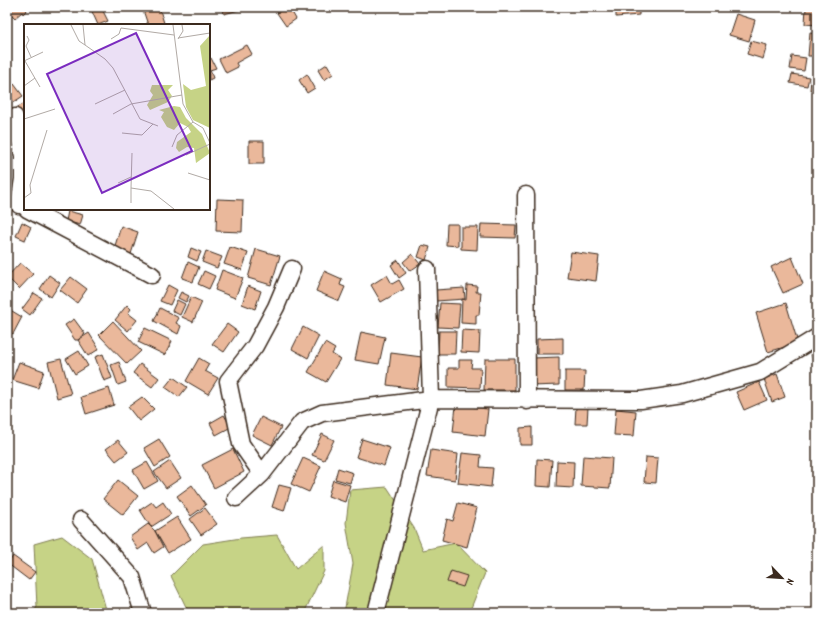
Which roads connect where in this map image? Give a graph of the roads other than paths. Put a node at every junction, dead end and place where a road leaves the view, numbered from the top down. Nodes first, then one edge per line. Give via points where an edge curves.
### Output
1 (15, 116) dead end
2 (526, 195) dead end
3 (20, 205) edge
4 (29, 210) edge
5 (292, 269) dead end
6 (427, 269) dead end
7 (152, 275) dead end
8 (817, 337) edge
9 (431, 399) junction
10 (528, 401) junction
11 (262, 474) junction
12 (236, 498) dead end
13 (81, 520) dead end
14 (142, 613) edge
15 (376, 613) edge

1 - 3 street via 23,156
2 - 10 street
4 - 7 street
5 - 11 street via 276,307 255,346 228,381 241,444
6 - 9 street
8 - 10 street via 760,372 682,394 641,400
9 - 10 street
9 - 11 street via 322,413 302,422
9 - 15 street
11 - 12 street
13 - 14 street via 132,577

